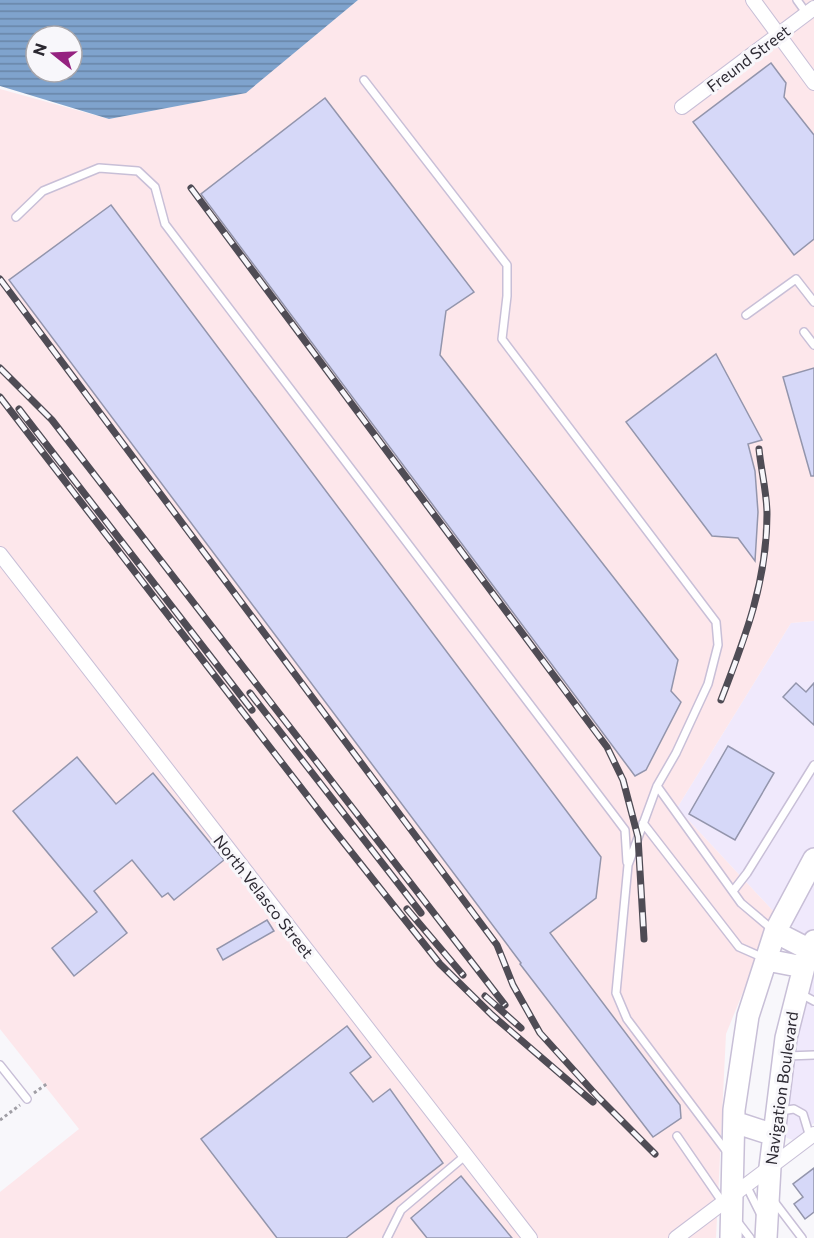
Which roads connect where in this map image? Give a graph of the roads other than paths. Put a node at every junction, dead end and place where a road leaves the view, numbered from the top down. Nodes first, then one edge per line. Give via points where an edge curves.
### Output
1 (753, 0) edge
2 (797, 0) edge
3 (810, 11) edge
4 (778, 35) junction
5 (364, 80) dead end
6 (814, 83) edge
7 (682, 107) dead end
8 (16, 217) dead end
9 (814, 302) edge
10 (746, 315) dead end
11 (804, 332) dead end
12 (814, 345) edge
13 (0, 554) edge
14 (814, 765) edge
15 (811, 776) edge
16 (657, 786) junction
17 (643, 823) junction
18 (814, 859) edge
19 (628, 865) junction
20 (733, 891) junction
21 (775, 932) junction
22 (809, 952) edge
23 (767, 960) junction
24 (805, 997) edge
25 (814, 1054) edge
26 (784, 1056) junction
27 (0, 1065) edge
28 (27, 1099) dead end
29 (777, 1111) junction
30 (734, 1122) junction
31 (774, 1135) junction
32 (812, 1135) edge
33 (677, 1136) dead end
34 (466, 1155) junction
35 (733, 1159) junction
36 (770, 1167) junction
37 (768, 1193) junction
38 (733, 1199) junction
39 (761, 1234) edge
40 (387, 1238) edge
41 (530, 1238) edge
42 (676, 1238) edge
43 (731, 1238) edge
44 (802, 1238) edge

1 - 4 street
2 - 3 lane
3 - 4 street, Freund Street
4 - 6 street
4 - 7 street, Freund Street
5 - 16 lane via 507,265 502,339 716,622 718,645 708,684
8 - 19 lane via 43,191 99,168 138,171 155,187 165,224 625,830
9 - 10 lane via 796,279
11 - 12 lane
13 - 34 street, North Velasco Street
14 - 15 lane
15 - 20 lane
16 - 17 lane
16 - 20 lane
17 - 19 lane
17 - 23 lane via 739,947
18 - 21 main road
19 - 35 lane via 616,993 627,1019
20 - 21 lane
21 - 22 main road
21 - 23 main road
22 - 23 main road
22 - 24 main road, Navigation Boulevard
23 - 30 main road via 748,1016
24 - 26 main road, Navigation Boulevard
25 - 26 lane
26 - 29 main road, Navigation Boulevard
27 - 28 lane
29 - 31 main road, Navigation Boulevard
29 - 32 lane via 794,1108 803,1114
30 - 31 main road
30 - 35 main road
31 - 36 main road, Navigation Boulevard
32 - 36 street
33 - 38 lane
34 - 40 lane via 401,1210
34 - 41 street, North Velasco Street
35 - 38 main road
36 - 37 main road, Navigation Boulevard
36 - 38 street
37 - 39 main road, Navigation Boulevard
37 - 44 lane
38 - 39 lane
38 - 39 lane
38 - 42 street
38 - 43 main road

